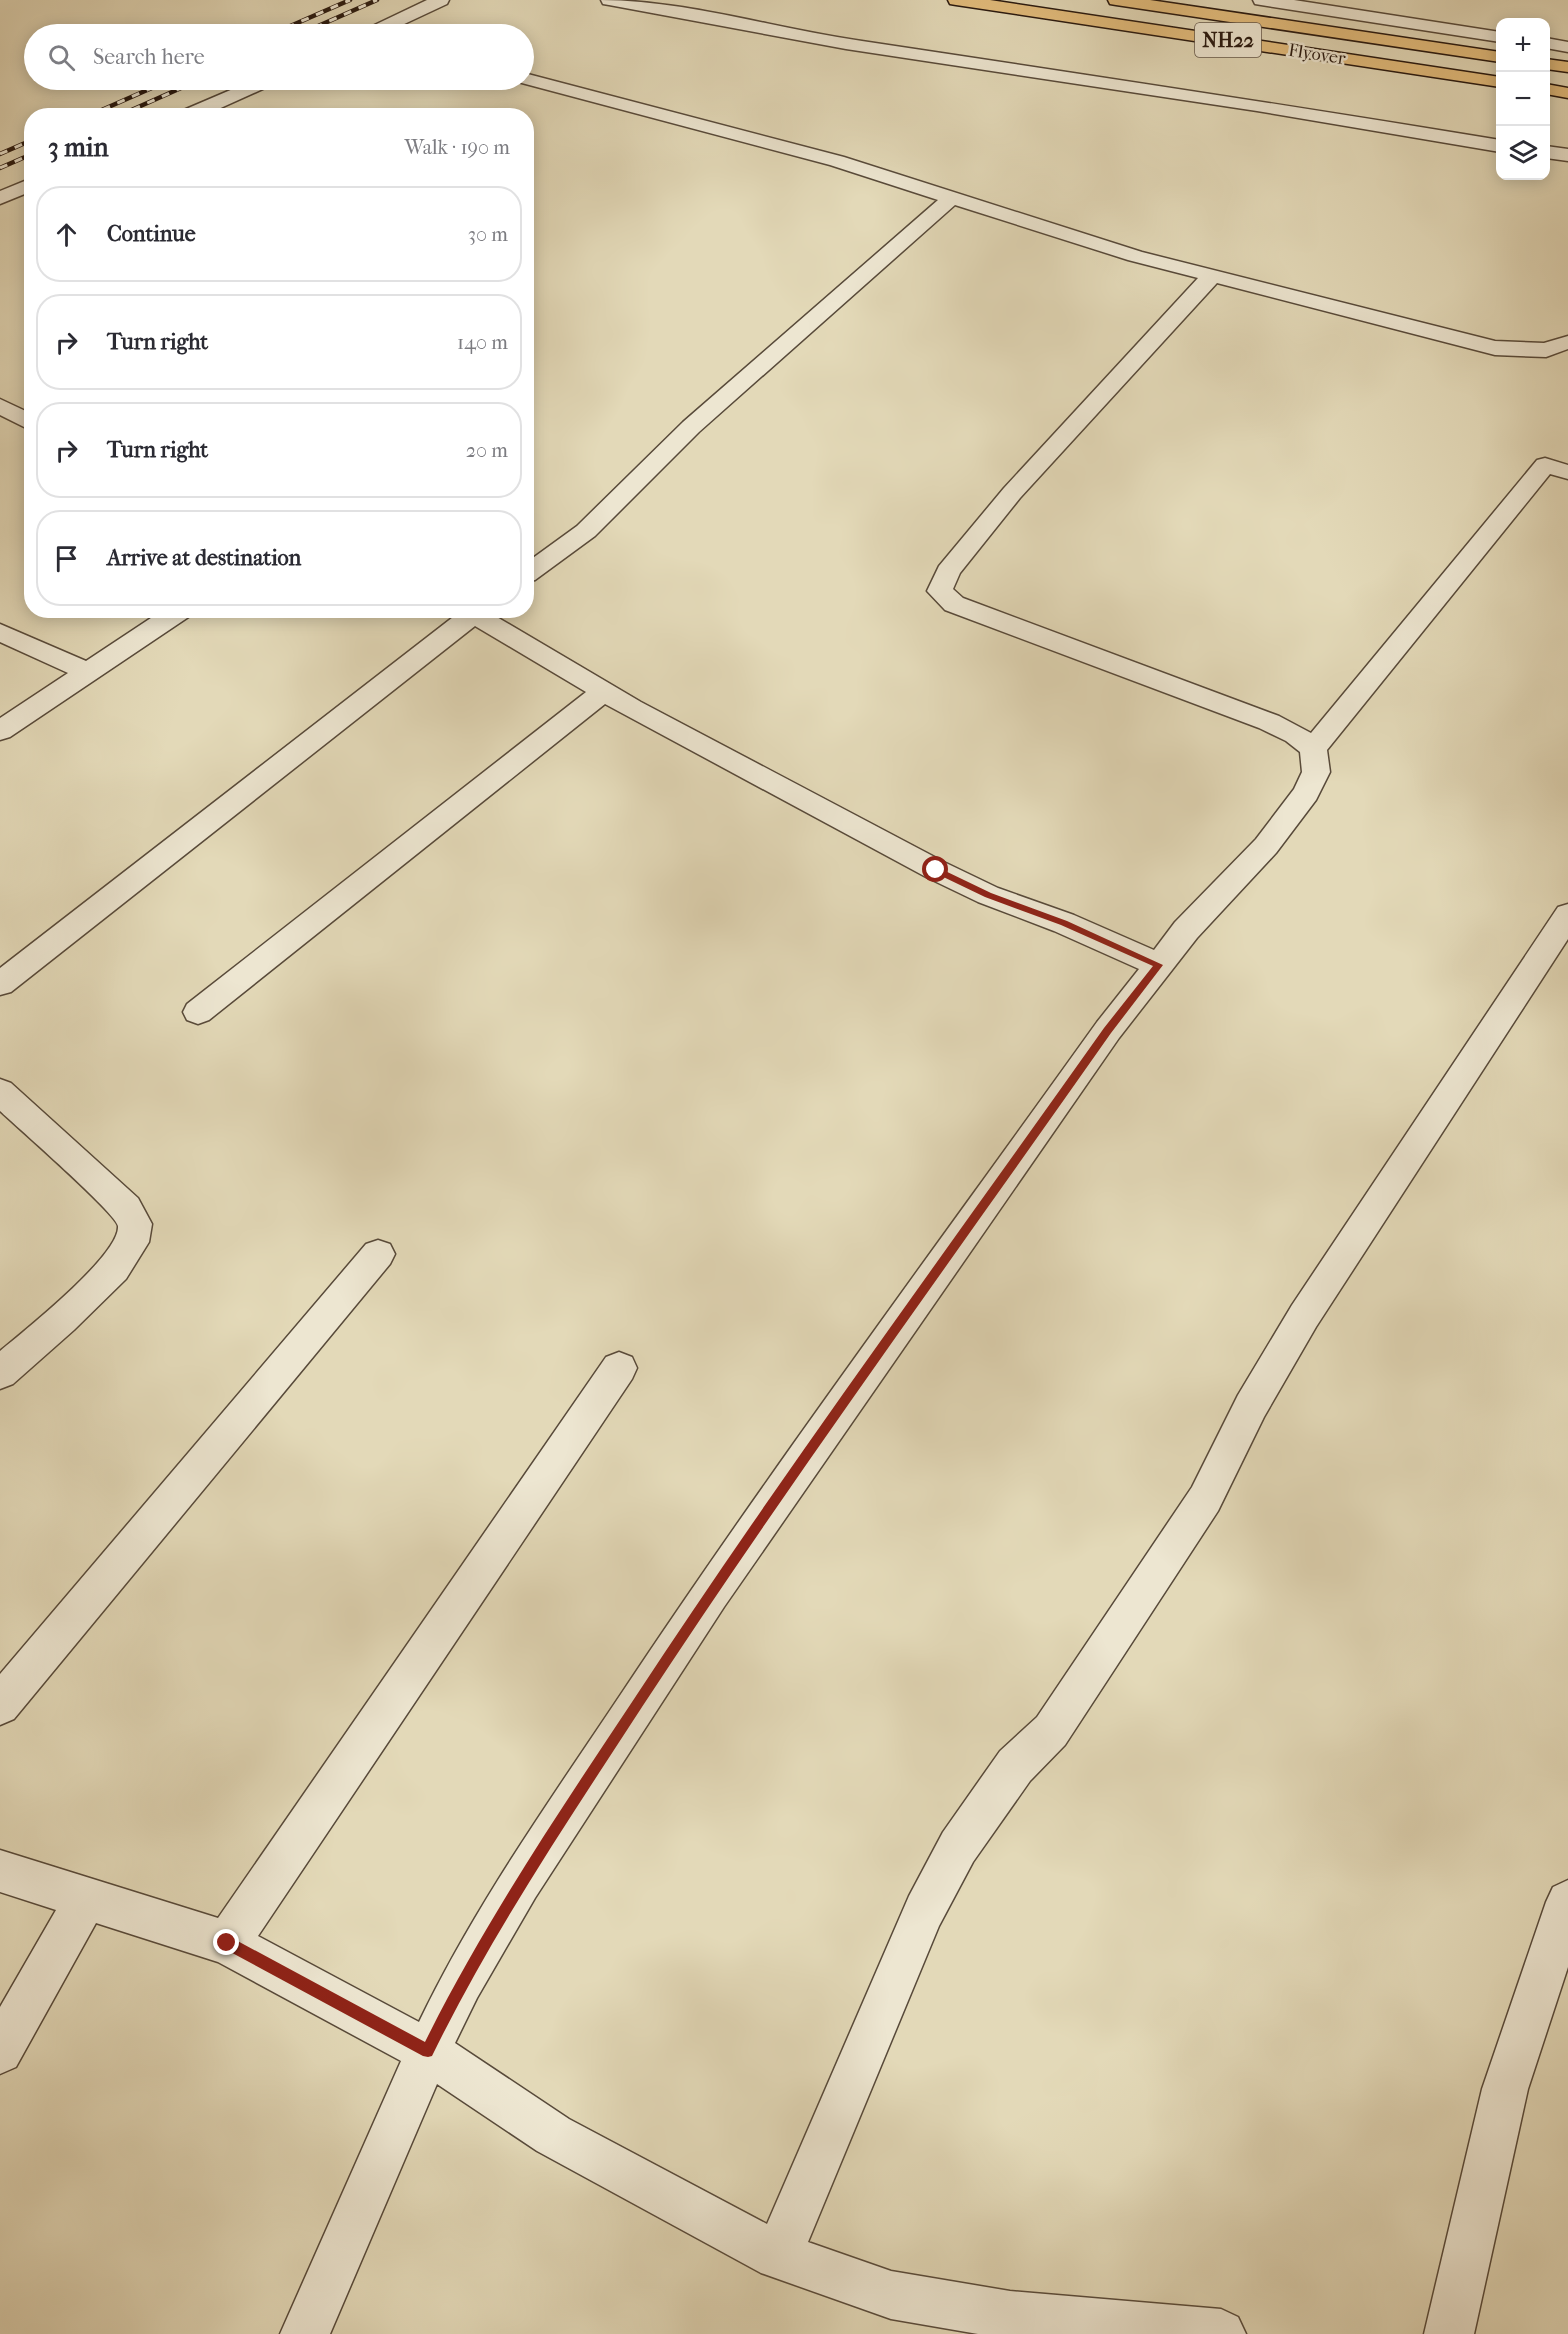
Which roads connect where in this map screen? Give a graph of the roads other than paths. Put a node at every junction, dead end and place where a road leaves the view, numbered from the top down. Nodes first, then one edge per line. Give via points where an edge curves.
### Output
1 (441, 0) edge
2 (609, 0) edge
3 (956, 0) edge
4 (1116, 0) edge
5 (1261, 0) edge
6 (394, 24) edge
7 (1496, 35) edge
8 (1550, 44) edge
9 (1568, 47) edge
10 (1496, 56) edge
11 (1550, 65) edge
12 (1568, 67) edge
13 (534, 81) edge
14 (1496, 81) edge
15 (245, 90) edge
16 (1550, 90) edge
17 (1568, 93) edge
18 (204, 108) edge
19 (1496, 145) edge
20 (1550, 153) edge
21 (1568, 155) edge
22 (24, 188) edge
23 (953, 197) junction
24 (0, 198) edge
25 (1213, 275) junction
26 (1568, 342) edge
27 (0, 406) edge
28 (24, 420) edge
29 (1568, 472) edge
30 (534, 569) edge
31 (169, 618) edge
32 (465, 618) edge
33 (483, 618) edge
34 (0, 632) edge
35 (89, 673) junction
36 (604, 691) junction
37 (0, 731) edge
38 (1313, 749) junction
39 (1568, 915) edge
40 (1159, 965) junction
41 (0, 984) edge
42 (198, 1012) dead end
43 (0, 1092) edge
44 (378, 1254) dead end
45 (619, 1368) dead end
46 (0, 1373) edge
47 (0, 1705) edge
48 (0, 1871) edge
49 (86, 1899) junction
50 (1568, 1902) edge
51 (227, 1943) junction
52 (0, 2051) edge
53 (428, 2051) junction
54 (778, 2256) junction
55 (305, 2334) edge
56 (1221, 2334) edge
57 (1449, 2334) edge

1 - 6 street
2 - 19 street via 835,42
3 - 14 highway, Flyover / NH22
4 - 10 highway, Flyover / NH22
5 - 7 street
8 - 9 street
11 - 12 highway
13 - 23 street via 826,158
15 - 18 street
16 - 17 highway
20 - 21 street
22 - 24 street
23 - 25 street via 1097,245
23 - 30 street via 691,427 586,531
25 - 26 street via 1494,348 1546,350
25 - 38 street via 1012,494 948,571 940,591 954,603 989,618 1269,722 1296,735
27 - 28 street
29 - 38 street via 1545,465
31 - 35 street
32 - 41 street
33 - 36 street
34 - 35 street
35 - 37 street
36 - 40 street via 936,870
36 - 42 street
38 - 40 street via 1316,772 1306,793 1266,846 1186,930
39 - 54 street via 1304,1316 1251,1406 1205,1499 1051,1731 1015,1766 958,1847 924,1911
40 - 53 street via 1094,1049 710,1594 520,1883 461,1982
43 - 46 street via 126,1208 135,1224 132,1242 114,1269
44 - 47 street
45 - 51 street
48 - 49 street
49 - 51 street
49 - 52 street
50 - 57 street via 1505,2089
51 - 53 street
53 - 54 street via 553,2135
53 - 55 street
54 - 56 street via 891,2295 1010,2315

